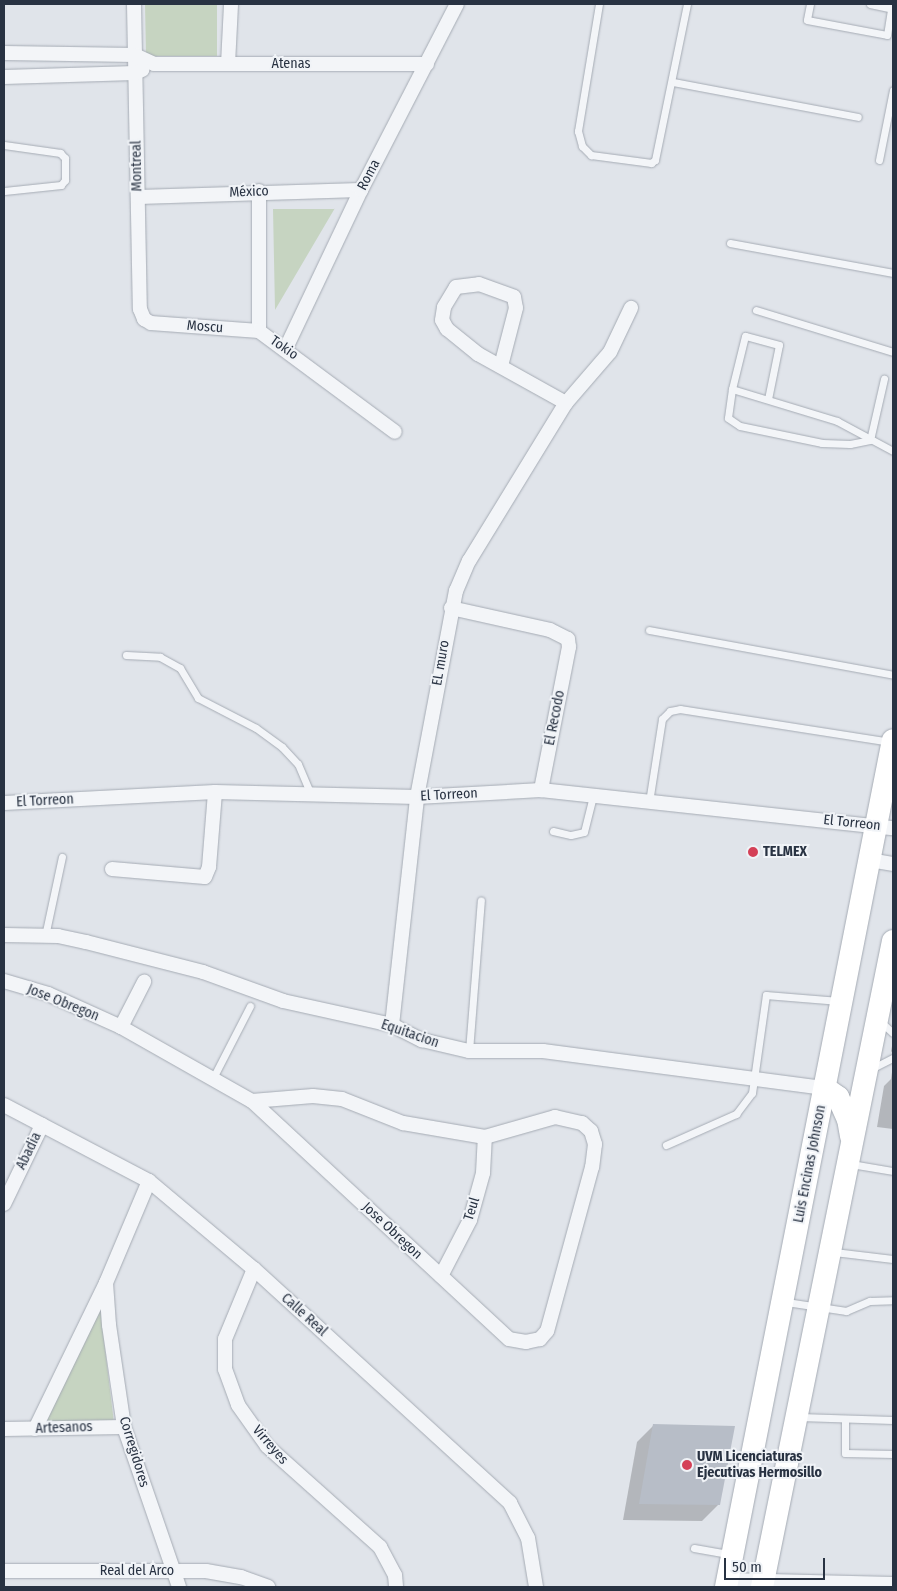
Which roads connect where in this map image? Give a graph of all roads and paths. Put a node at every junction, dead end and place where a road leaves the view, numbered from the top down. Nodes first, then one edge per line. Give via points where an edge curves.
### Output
1 (134, 4) edge
2 (231, 4) edge
3 (457, 4) edge
4 (599, 4) edge
5 (687, 4) edge
6 (810, 4) edge
7 (870, 4) edge
8 (892, 7) edge
9 (4, 53) edge
10 (135, 55) junction
11 (154, 64) junction
12 (228, 64) junction
13 (427, 64) junction
14 (135, 73) junction
15 (4, 77) edge
16 (673, 82) junction
17 (893, 90) edge
18 (891, 108) edge
19 (858, 117) dead end
20 (4, 145) edge
21 (879, 160) dead end
22 (361, 190) junction
23 (4, 191) edge
24 (259, 191) junction
25 (138, 197) junction
26 (730, 243) dead end
27 (893, 273) edge
28 (631, 308) dead end
29 (756, 310) dead end
30 (151, 323) joint
31 (259, 331) junction
32 (286, 348) junction
33 (893, 352) edge
34 (501, 366) junction
35 (884, 379) dead end
36 (732, 389) junction
37 (768, 399) junction
38 (566, 403) junction
39 (395, 432) dead end
40 (870, 440) junction
41 (893, 452) edge
42 (452, 608) junction
43 (649, 630) dead end
44 (126, 655) dead end
45 (893, 675) edge
46 (893, 741) edge
47 (541, 790) junction
48 (215, 792) junction
49 (311, 795) junction
50 (594, 796) junction
51 (417, 797) junction
52 (649, 802) junction
53 (4, 803) edge
54 (885, 827) edge
55 (553, 831) dead end
56 (62, 857) dead end
57 (870, 860) junction
58 (893, 864) edge
59 (112, 869) dead end
60 (481, 900) dead end
61 (4, 935) edge
62 (45, 936) junction
63 (893, 941) edge
64 (4, 981) edge
65 (144, 982) dead end
66 (842, 1001) junction
67 (250, 1006) dead end
68 (392, 1025) junction
69 (885, 1026) edge
70 (121, 1027) junction
71 (469, 1051) junction
72 (893, 1058) edge
73 (866, 1071) junction
74 (212, 1078) junction
75 (754, 1079) junction
76 (825, 1088) junction
77 (252, 1101) junction
78 (4, 1105) edge
79 (42, 1125) junction
80 (486, 1137) junction
81 (666, 1145) dead end
82 (850, 1153) junction
83 (893, 1170) edge
84 (149, 1181) junction
85 (4, 1204) edge
86 (831, 1251) junction
87 (893, 1259) edge
88 (254, 1269) junction
89 (441, 1276) junction
90 (106, 1283) junction
91 (893, 1300) edge
92 (783, 1301) junction
93 (819, 1308) junction
94 (797, 1418) junction
95 (845, 1419) junction
96 (893, 1420) edge
97 (124, 1426) junction
98 (4, 1429) edge
99 (35, 1429) junction
100 (893, 1454) edge
101 (694, 1548) dead end
102 (732, 1554) junction
103 (175, 1570) junction
104 (4, 1571) edge
105 (726, 1584) edge
106 (763, 1585) edge
107 (798, 1585) edge
108 (890, 1585) edge
109 (855, 1586) edge
110 (179, 1587) edge
111 (268, 1587) edge
112 (396, 1587) edge
113 (536, 1587) edge

1 - 10 street, Montreal
2 - 12 street
3 - 13 street, Roma
4 - 16 lane via 578,131 582,146 590,154 651,163 655,160
5 - 16 lane
6 - 8 lane via 807,20 887,35
7 - 8 lane
9 - 10 street, Atenas
10 - 11 street, Atenas
10 - 14 street, Montreal
11 - 12 street, Atenas
11 - 14 street, Atenas
12 - 13 street, Atenas
13 - 22 street, Roma
14 - 15 street, Atenas
14 - 25 street, Montreal
16 - 19 lane
17 - 18 lane
18 - 21 lane
20 - 23 lane via 60,153 65,158 65,180 61,185
22 - 24 street, México
22 - 32 street, Roma
24 - 25 street, México
24 - 31 street, Tokio
25 - 30 street, Montreal via 140,309
26 - 27 lane
28 - 38 street, EL muro via 610,352
29 - 33 lane
30 - 31 street, Moscu
31 - 32 street, Tokio
32 - 39 street, Tokio
34 - 34 street via 478,354 447,329 442,320 444,307 456,287 479,284 514,297 516,308
34 - 38 street
35 - 40 lane
36 - 37 lane
36 - 37 lane via 744,336 779,345
36 - 40 lane via 728,418 740,426 822,443 850,444
37 - 40 lane via 837,421
38 - 42 street, EL muro via 469,561
40 - 41 lane
42 - 47 street, El Recodo via 560,633 568,639
42 - 51 street, EL muro
43 - 45 lane
44 - 49 lane via 160,657 180,668 198,698 256,728 282,747 298,764
46 - 52 lane via 680,709 670,711 662,719
46 - 54 main road, Luis Encinas Johnson
47 - 50 street, El Torreon
47 - 51 street, El Torreon
48 - 49 street, El Torreon
48 - 53 street, El Torreon
48 - 59 street via 209,867 205,877
49 - 51 street, El Torreon
50 - 52 street, El Torreon
50 - 55 lane via 584,832 571,835
51 - 68 street, EL muro
52 - 54 street, El Torreon
54 - 57 main road, Luis Encinas Johnson
56 - 62 lane
57 - 58 street
57 - 66 main road, Luis Encinas Johnson
60 - 71 lane
61 - 62 street, Equitacion
62 - 68 street, Equitacion via 86,942 203,972 283,1001
63 - 69 main road
64 - 70 street, Jose Obregon via 48,994
65 - 70 street
66 - 75 lane via 766,995
66 - 76 main road, Luis Encinas Johnson
67 - 74 lane
68 - 71 street, Equitacion via 422,1040
69 - 73 main road
70 - 74 street, Jose Obregon
71 - 75 street, Equitacion via 543,1051
72 - 73 lane
73 - 82 main road
74 - 77 street, Jose Obregon
75 - 76 street, Equitacion
75 - 81 lane via 752,1093 736,1114
76 - 82 main road via 838,1097 848,1120
76 - 92 main road, Luis Encinas Johnson
77 - 80 street via 313,1096 342,1099 403,1123
77 - 89 street, Jose Obregon
78 - 79 street, Calle Real
79 - 84 street, Calle Real
79 - 85 street, Abadia
80 - 89 street, Teul via 483,1173 470,1220
80 - 89 street, Jose Obregon via 555,1117 582,1123 591,1131 595,1144 592,1167 547,1332 540,1339 526,1342 509,1339
82 - 83 lane
82 - 86 main road
84 - 88 street, Calle Real
84 - 90 street, Corregidores
86 - 87 lane
86 - 93 main road
88 - 112 street, Virreyes via 225,1339 225,1369 238,1405 267,1446 380,1547 395,1575
88 - 113 street, Calle Real via 510,1503 528,1538
90 - 97 street, Corregidores via 112,1352
90 - 99 street, Corregidores
91 - 93 lane via 870,1302 846,1311
92 - 93 lane
92 - 102 main road, Luis Encinas Johnson
93 - 94 main road
94 - 95 lane
94 - 106 main road
95 - 96 lane
95 - 100 lane via 845,1453
97 - 99 street, Artesanos
97 - 103 street, Corregidores
98 - 99 street, Artesanos
101 - 102 lane
102 - 105 main road, Luis Encinas Johnson
103 - 104 street, Real del Arco
103 - 110 street, Corregidores
103 - 111 street, Real del Arco via 241,1577
105 - 106 street
106 - 107 street
107 - 109 street
108 - 109 street

